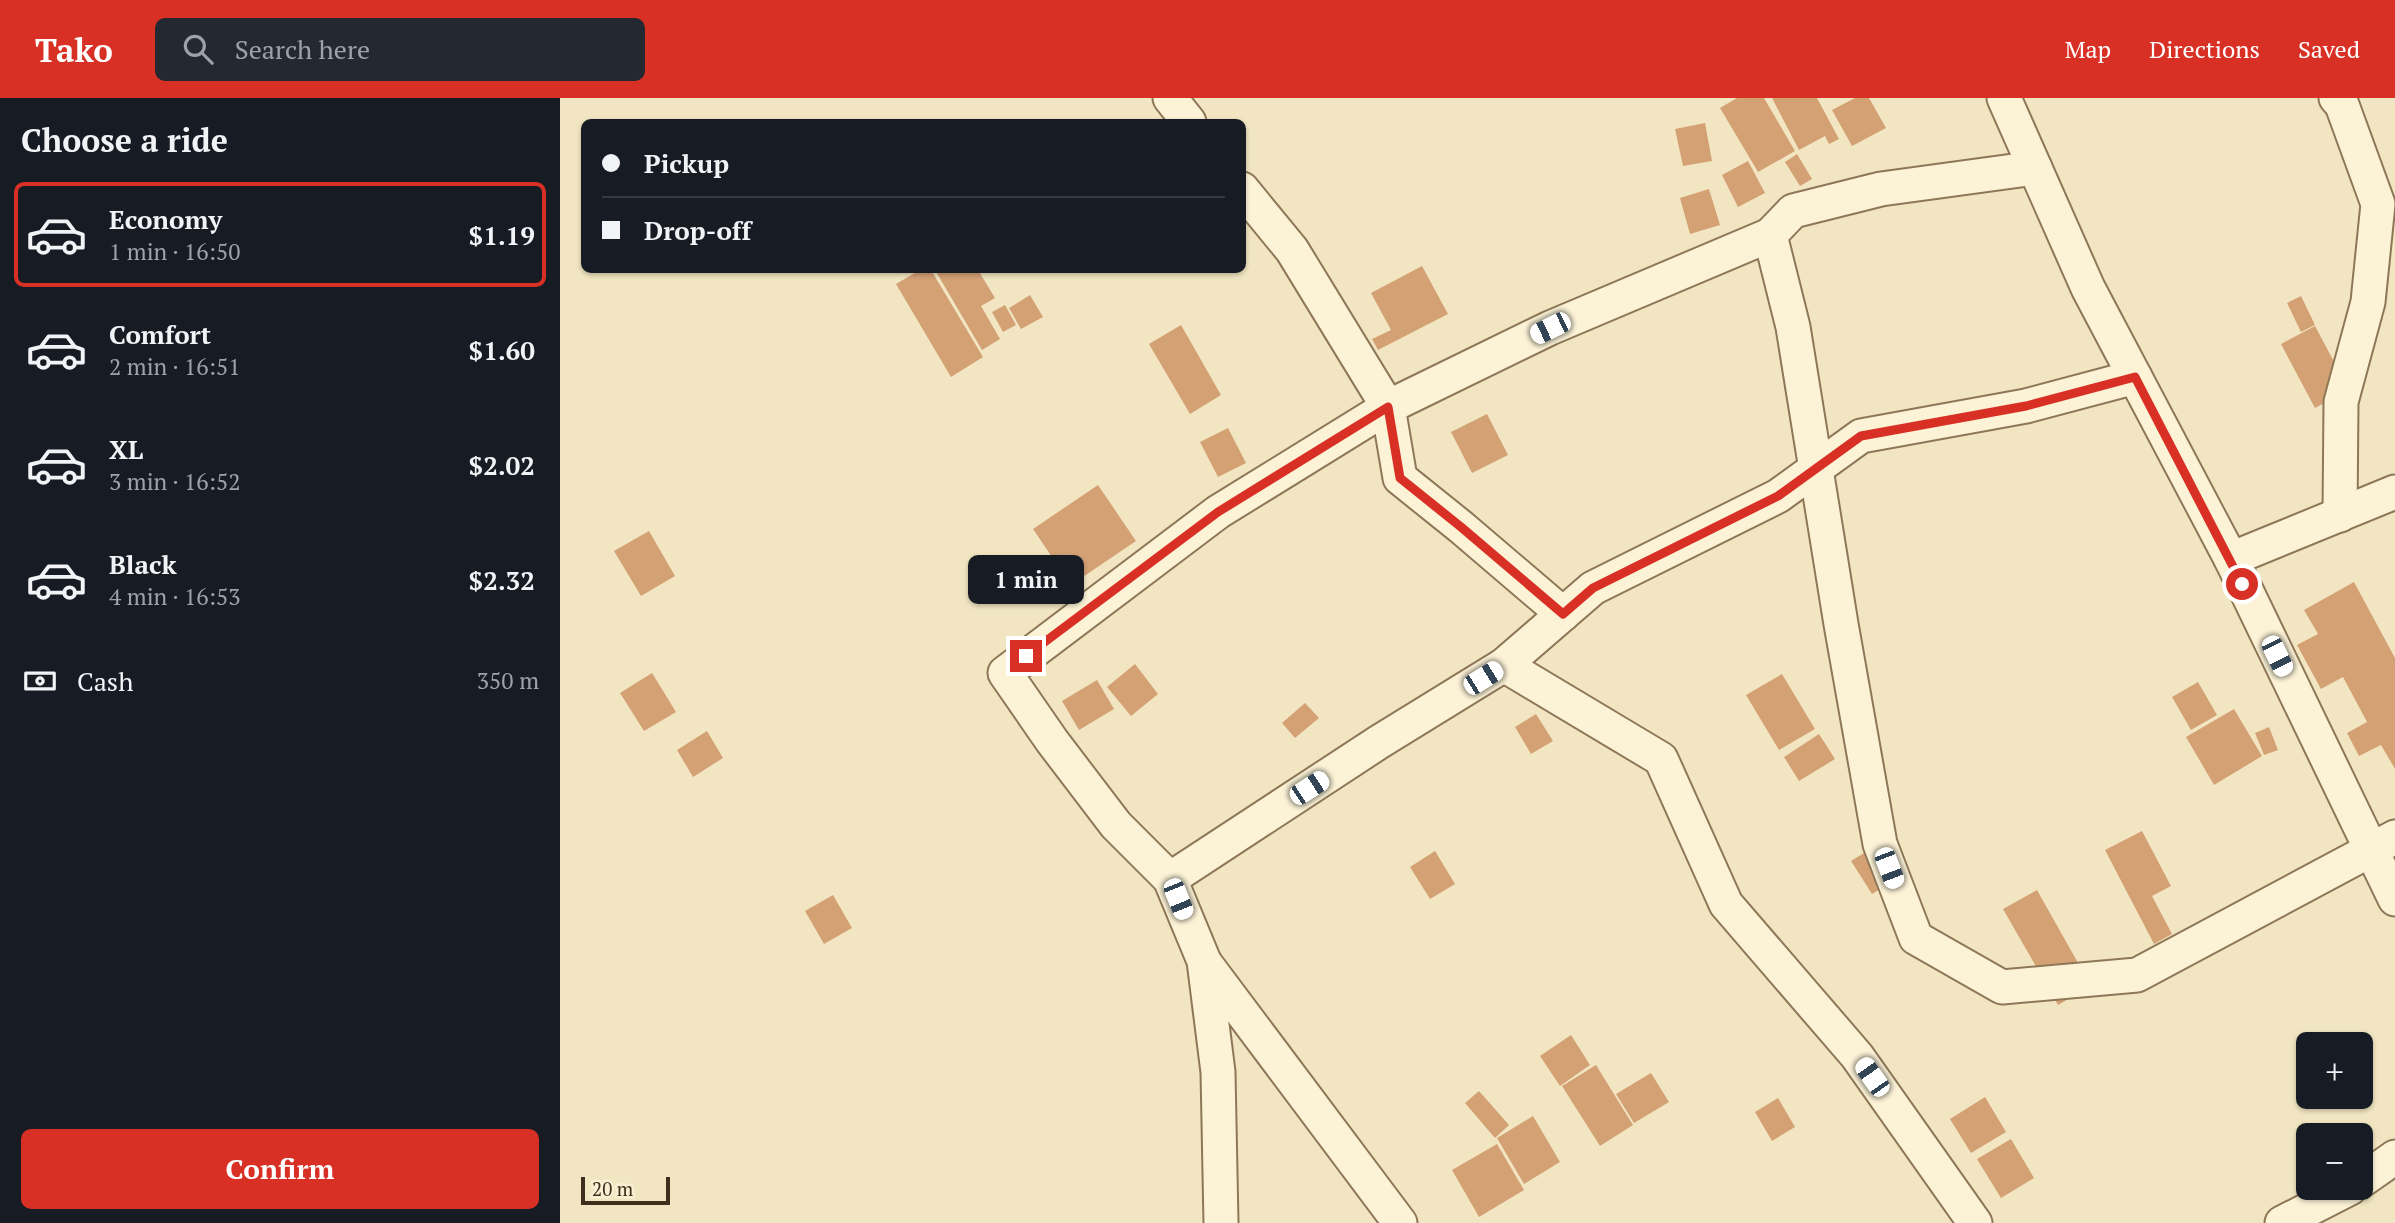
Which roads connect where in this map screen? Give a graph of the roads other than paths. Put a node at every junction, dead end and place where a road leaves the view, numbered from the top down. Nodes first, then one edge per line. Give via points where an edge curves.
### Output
1 (1170, 98) edge
2 (2004, 98) edge
3 (2336, 98) edge
4 (1187, 119) edge
5 (2035, 168) junction
6 (1246, 194) edge
7 (1770, 235) junction
8 (2135, 377) junction
9 (1388, 407) junction
10 (1815, 469) junction
11 (2395, 492) edge
12 (2340, 515) junction
13 (2231, 559) junction
14 (1563, 614) junction
15 (1504, 665) junction
16 (2383, 843) edge
17 (1170, 878) junction
18 (2395, 899) edge
19 (1204, 961) junction
20 (2395, 1157) edge
21 (2373, 1173) edge
22 (2327, 1200) edge
23 (1221, 1223) edge
24 (1400, 1223) edge
25 (1975, 1223) edge
26 (2282, 1223) edge

1 - 4 street
2 - 5 street
3 - 12 street via 2378,204 2368,302 2341,402
5 - 7 street via 1881,189 1793,211
5 - 8 street via 2088,288
6 - 9 street via 1292,250
7 - 9 street via 1550,328
7 - 10 street via 1793,327
8 - 10 street via 2026,406 1861,436
8 - 13 street
9 - 14 street via 1400,478
9 - 17 street via 1218,512 1005,673 1116,825
10 - 14 street via 1778,496 1593,588
10 - 16 street via 1880,844 1916,938 2002,987 2137,975
11 - 12 street
12 - 13 street
13 - 16 street
14 - 15 street
15 - 17 street
15 - 25 street via 1661,758 1726,904 1857,1056
16 - 18 street
17 - 19 street
19 - 23 street via 1218,1072
19 - 24 street
20 - 21 street
22 - 26 street

